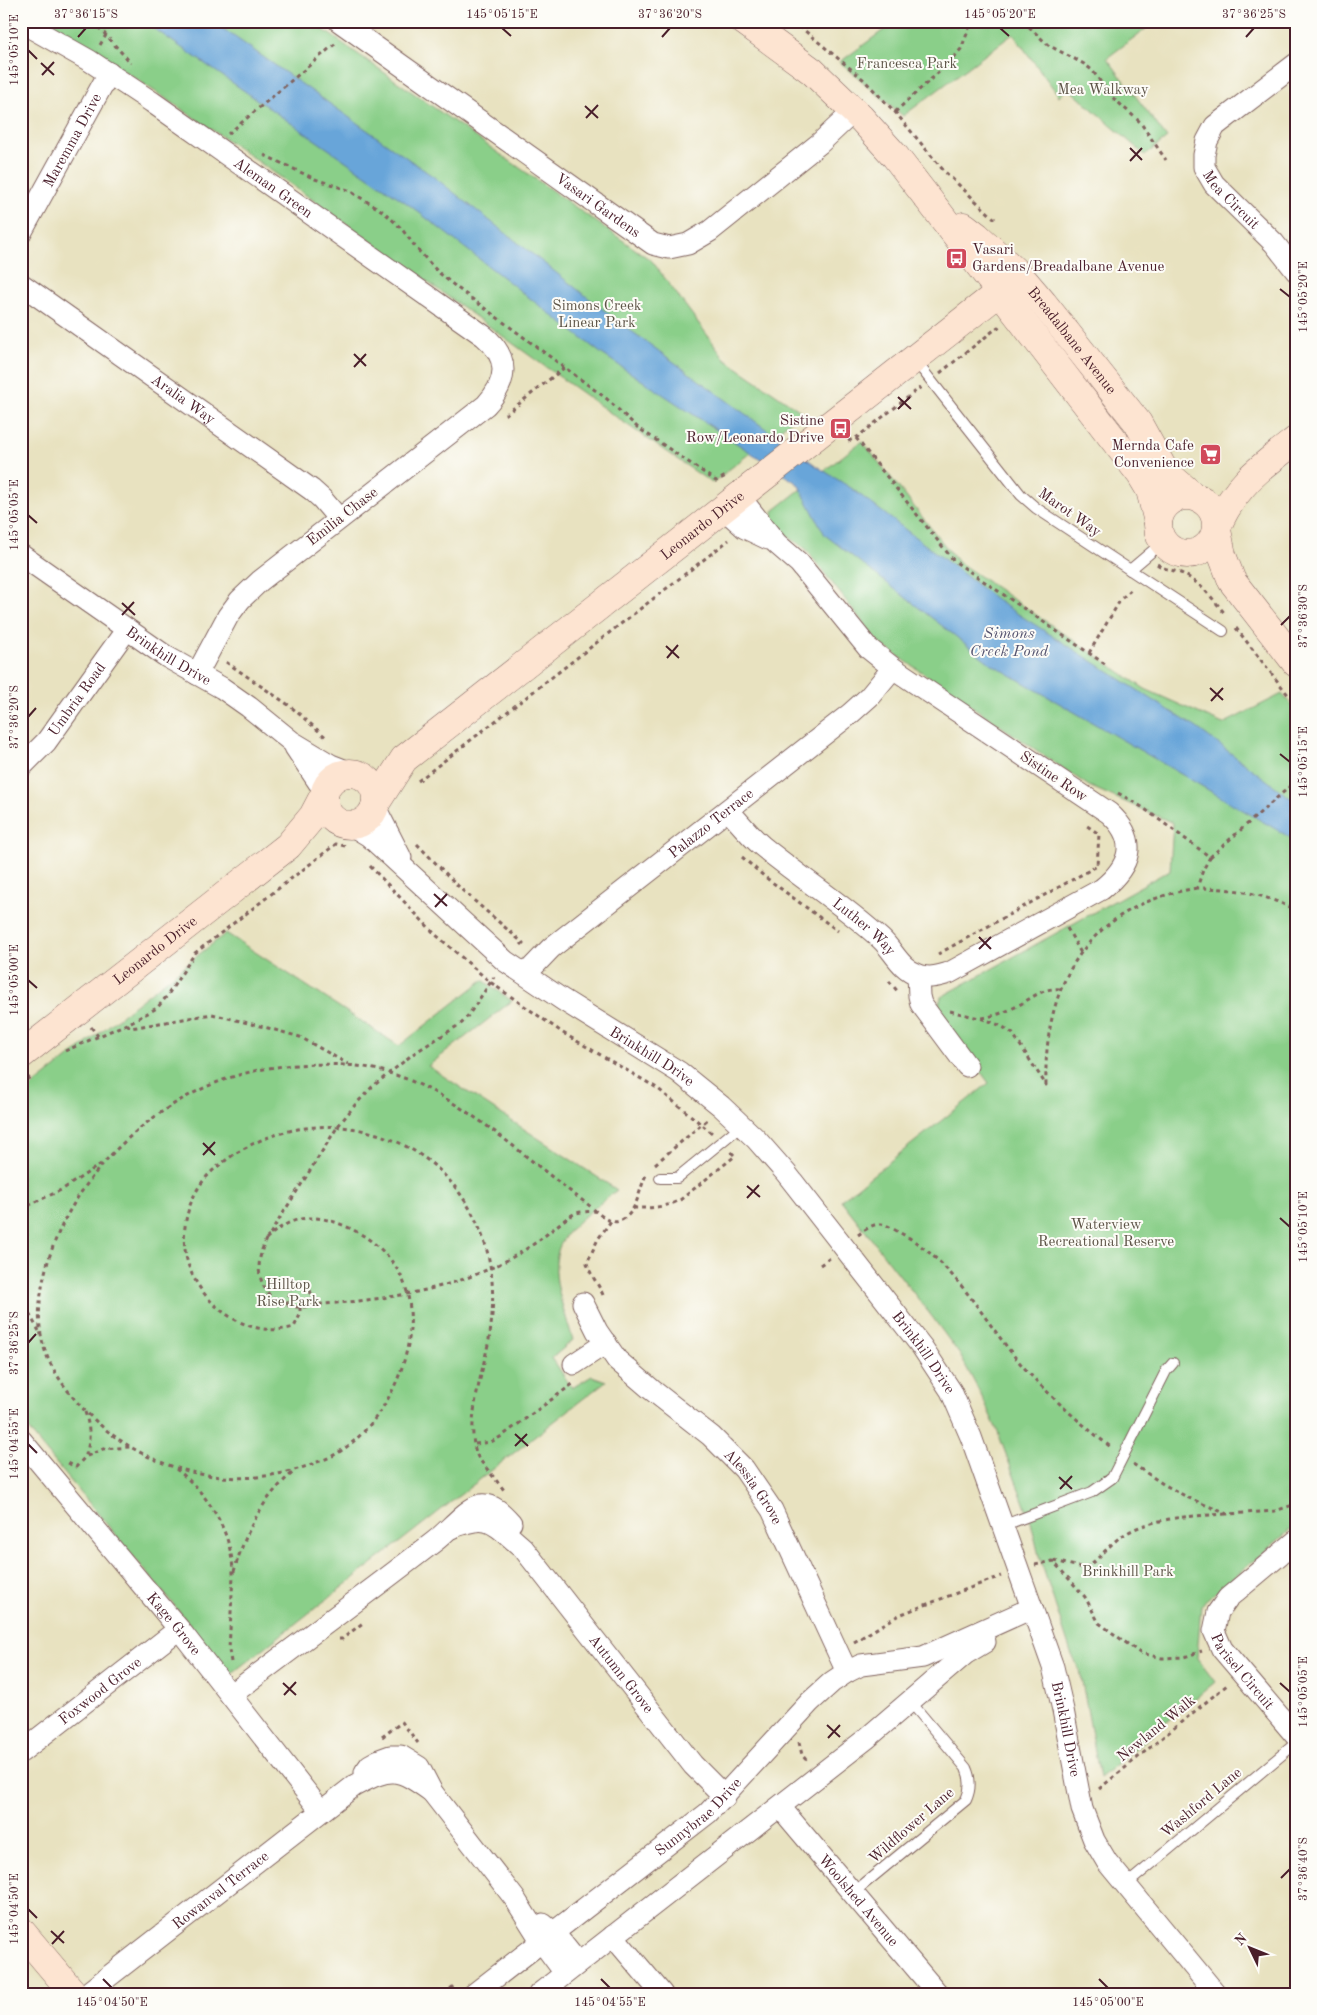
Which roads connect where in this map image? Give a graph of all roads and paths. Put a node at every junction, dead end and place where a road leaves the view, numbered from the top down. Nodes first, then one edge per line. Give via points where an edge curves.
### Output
1 (93, 21) edge
2 (744, 21) edge
3 (792, 21) edge
4 (972, 21) edge
5 (1023, 21) edge
6 (21, 22) edge
7 (338, 32) edge
8 (1296, 64) edge
9 (137, 67) dead end
10 (109, 73) junction
11 (854, 111) junction
12 (895, 112) junction
13 (221, 130) dead end
14 (228, 134) junction
15 (916, 137) dead end
16 (236, 139) dead end
17 (260, 153) dead end
18 (1166, 160) dead end
19 (21, 233) edge
20 (1296, 271) edge
21 (21, 284) edge
22 (1010, 284) junction
23 (1005, 333) dead end
24 (914, 358) junction
25 (565, 367) junction
26 (504, 374) joint
27 (930, 380) junction
28 (504, 415) dead end
29 (856, 438) junction
30 (1296, 440) edge
31 (844, 443) dead end
32 (1256, 471) junction
33 (744, 492) junction
34 (1194, 496) junction
35 (338, 519) junction
36 (1217, 528) junction
37 (1164, 543) junction
38 (21, 554) edge
39 (1130, 570) junction
40 (1145, 578) junction
41 (1232, 581) junction
42 (1230, 620) dead end
43 (1236, 627) dead end
44 (127, 629) junction
45 (1223, 631) dead end
46 (1089, 653) junction
47 (228, 656) dead end
48 (1296, 663) edge
49 (1108, 666) dead end
50 (893, 668) junction
51 (198, 674) junction
52 (1296, 704) edge
53 (290, 741) junction
54 (334, 745) dead end
55 (404, 758) junction
56 (21, 767) edge
57 (351, 773) junction
58 (1296, 781) edge
59 (324, 794) junction
60 (376, 805) junction
61 (1101, 808) junction
62 (728, 810) junction
63 (350, 825) junction
64 (412, 839) dead end
65 (288, 846) junction
66 (1210, 856) junction
67 (406, 869) junction
68 (1296, 910) edge
69 (1058, 913) junction
70 (1081, 953) dead end
71 (934, 956) dead end
72 (505, 962) junction
73 (526, 974) junction
74 (918, 975) junction
75 (1060, 989) dead end
76 (981, 1018) dead end
77 (127, 1024) dead end
78 (21, 1055) edge
79 (350, 1065) junction
80 (968, 1066) dead end
81 (391, 1072) junction
82 (722, 1106) junction
83 (742, 1125) junction
84 (338, 1126) junction
85 (111, 1157) junction
86 (660, 1178) dead end
87 (21, 1210) edge
88 (597, 1211) junction
89 (266, 1240) junction
90 (843, 1247) junction
91 (820, 1265) dead end
92 (491, 1268) junction
93 (408, 1294) junction
94 (21, 1300) edge
95 (583, 1303) dead end
96 (313, 1304) junction
97 (288, 1305) junction
98 (300, 1307) junction
99 (41, 1334) junction
100 (606, 1343) junction
101 (1173, 1363) dead end
102 (574, 1373) joint
103 (85, 1411) junction
104 (21, 1440) edge
105 (475, 1444) junction
106 (130, 1447) junction
107 (1124, 1457) junction
108 (174, 1467) junction
109 (296, 1470) junction
110 (509, 1496) dead end
111 (1296, 1504) edge
112 (1227, 1514) junction
113 (1002, 1526) junction
114 (1296, 1541) edge
115 (1053, 1561) junction
116 (1018, 1571) junction
117 (990, 1580) dead end
118 (1034, 1614) junction
119 (179, 1629) junction
120 (1216, 1639) junction
121 (923, 1657) junction
122 (842, 1662) junction
123 (936, 1678) junction
124 (1227, 1685) dead end
125 (231, 1695) junction
126 (909, 1700) junction
127 (1296, 1736) edge
128 (1296, 1743) edge
129 (21, 1752) edge
130 (1099, 1789) dead end
131 (724, 1797) junction
132 (780, 1807) junction
133 (321, 1811) junction
134 (1126, 1885) junction
135 (853, 1893) junction
136 (21, 1931) edge
137 (613, 1936) junction
138 (548, 1938) junction
139 (571, 1968) junction
140 (74, 1994) edge
141 (86, 1994) edge
142 (474, 1994) edge
143 (538, 1994) edge
144 (662, 1994) edge
145 (938, 1994) edge
146 (1216, 1994) edge

1 - 9 path
2 - 11 street, Breadalbane Avenue via 812,71
3 - 12 path via 848,66
4 - 12 path via 961,49 951,61
5 - 18 path via 1048,45 1092,70 1111,96 1140,122
6 - 10 street, Aleman Green
7 - 11 street, Vasari Gardens via 653,244 669,248 688,244 710,231 820,143
7 - 14 path
8 - 20 street, Mea Circuit via 1215,126 1207,141 1204,167 1214,184 1274,243
10 - 19 street, Maremma Drive
10 - 26 street, Aleman Green via 484,336 499,351
11 - 22 street, Breadalbane Avenue via 895,156 930,202
12 - 15 path
13 - 14 path
14 - 16 path
17 - 25 path via 315,179 348,190 384,212 438,272
21 - 35 street, Aralia Way via 312,490
22 - 24 street, Leonardo Drive
22 - 34 street, Breadalbane Avenue via 1048,309 1138,423 1165,472
22 - 37 street, Breadalbane Avenue via 1150,490
23 - 27 path via 998,327
24 - 27 lane, Marot Way
24 - 33 street, Leonardo Drive
25 - 28 path
25 - 33 path via 638,427 716,481 745,472
26 - 35 street, Emilia Chase via 495,395 486,405
27 - 29 path
27 - 39 lane, Marot Way via 1021,495
29 - 31 path
29 - 46 path via 954,561
30 - 32 street
32 - 34 street
32 - 36 street via 1230,500
33 - 50 street, Sistine Row via 746,528 777,544 799,563 868,648
33 - 55 street, Leonardo Drive
34 - 36 street via 1212,508
34 - 37 street via 1174,499 1160,513
35 - 51 street, Emilia Chase via 240,600 218,632
36 - 37 street via 1214,538 1202,551
36 - 41 street via 1222,556
37 - 39 lane
37 - 41 street via 1210,565
37 - 42 path via 1158,565 1201,585
38 - 44 street, Brinkhill Drive
39 - 40 lane, Marot Way
40 - 45 lane, Marot Way
40 - 46 path via 1121,599
41 - 48 street
43 - 52 path
44 - 51 street, Brinkhill Drive via 167,658
44 - 56 street, Umbria Road via 46,742
46 - 49 path
47 - 54 path via 226,662 290,706
50 - 61 street, Sistine Row
50 - 62 street, Palazzo Terrace via 869,697
51 - 53 street, Brinkhill Drive via 249,706
53 - 57 street, Brinkhill Drive
53 - 59 street, Brinkhill Drive
55 - 57 street, Leonardo Drive
55 - 60 street, Leonardo Drive
57 - 59 street via 334,778
57 - 60 street via 368,779 376,794
58 - 66 path
59 - 63 street via 327,812 333,819
59 - 65 street, Leonardo Drive via 313,816
60 - 63 street via 366,820
60 - 67 street, Brinkhill Drive
61 - 66 path via 1112,790 1142,807
61 - 69 street, Sistine Row via 1117,820 1127,840 1128,854 1124,866 1116,878 1102,889
61 - 71 path via 1087,826 1098,834 1096,866
62 - 73 street, Palazzo Terrace via 551,948
62 - 74 street, Luther Way via 761,845 867,926 897,960
63 - 65 street, Leonardo Drive via 325,830
63 - 67 street, Brinkhill Drive via 370,836
64 - 72 path via 462,890 523,943
65 - 78 street, Leonardo Drive
66 - 68 path via 1197,888 1242,890
67 - 72 street, Brinkhill Drive
69 - 70 path
69 - 74 street, Sistine Row via 949,973 934,978
72 - 73 street, Brinkhill Drive
72 - 81 path via 462,1023
73 - 82 street, Brinkhill Drive via 679,1072
74 - 80 street via 921,1004
75 - 76 path via 1041,991 1014,1008
77 - 79 path via 131,1028 212,1014 300,1037
79 - 81 path
79 - 85 path via 302,1063 240,1074 169,1106 141,1127
81 - 84 path via 355,1105
81 - 88 path via 465,1111
82 - 83 street, Brinkhill Drive
82 - 88 path via 650,1170 628,1216 610,1221
83 - 86 lane via 677,1178
83 - 90 street, Brinkhill Drive via 786,1174
84 - 89 path
84 - 92 path via 384,1136 433,1164 450,1180 477,1221
84 - 98 path via 298,1129 243,1148 216,1167 203,1181 188,1211 185,1249 189,1266 196,1284 211,1302 238,1322 256,1328 294,1327
85 - 87 path via 63,1189
85 - 99 path via 80,1194 50,1253 38,1314
88 - 92 path via 573,1215
89 - 93 path via 284,1224 303,1218 321,1218 342,1225 374,1242 385,1253
89 - 97 path via 258,1267 261,1280 270,1296
90 - 91 path
90 - 107 path via 874,1225 882,1224 914,1241 953,1274 1004,1344 1054,1399
90 - 113 street, Brinkhill Drive via 922,1347 951,1391
92 - 93 path
92 - 105 path via 490,1334 476,1395
93 - 96 path
93 - 109 path via 410,1330 407,1349 388,1399 356,1439 334,1455
94 - 99 path
95 - 100 street, Alessia Grove
96 - 97 path via 310,1289 304,1284 297,1284 287,1296
96 - 98 path
97 - 98 path
99 - 103 path via 51,1365
100 - 102 street
100 - 122 street, Alessia Grove via 617,1360 711,1436 744,1469 772,1510
101 - 107 lane via 1166,1371
102 - 105 path via 502,1436 491,1442
103 - 106 path
103 - 106 path via 90,1436 85,1457 103,1450
104 - 119 street, Kage Grove
105 - 110 path via 479,1459
106 - 108 path
107 - 112 path via 1162,1484
107 - 113 lane via 1112,1478 1092,1492
108 - 109 path via 243,1479 271,1477
108 - 109 path via 187,1477 212,1507 228,1542 233,1576 253,1522 276,1488
111 - 112 path via 1275,1511
112 - 115 path via 1139,1527 1118,1539 1084,1568
113 - 116 street, Brinkhill Drive
114 - 120 street, Parisel Circuit via 1223,1604 1215,1620
115 - 116 path
115 - 120 path via 1085,1597 1099,1623 1140,1653 1162,1658 1184,1657 1200,1653
116 - 118 street, Brinkhill Drive
117 - 122 path via 899,1615
118 - 121 street, Sunnybrae Drive
118 - 123 street via 965,1654
118 - 134 street, Brinkhill Drive via 1053,1667 1082,1809 1094,1840
119 - 125 street, Kage Grove
119 - 129 street, Foxwood Grove
120 - 127 street, Parisel Circuit
121 - 122 street, Sunnybrae Drive via 861,1665
121 - 123 street
122 - 131 street, Sunnybrae Drive via 832,1682
123 - 126 street
124 - 130 path, Newland Walk
125 - 131 street, Autumn Grove via 356,1602 472,1509 488,1505 503,1514 513,1526 523,1548 693,1765
125 - 133 street, Kage Grove
126 - 132 street via 866,1739
126 - 135 lane, Wildflower Lane via 966,1768 969,1793 966,1800
128 - 134 lane, Washford Lane
131 - 138 street, Sunnybrae Drive
132 - 135 street, Woolshed Avenue
132 - 137 street
133 - 138 street, Rowanval Terrace via 354,1786 374,1762 401,1756 419,1767 432,1792
133 - 141 street, Rowanval Terrace
134 - 146 street, Brinkhill Drive
135 - 145 street, Woolshed Avenue
136 - 140 street
137 - 139 street
137 - 144 street
138 - 139 street, Rowanval Terrace
138 - 142 street, Sunnybrae Drive
139 - 143 street

